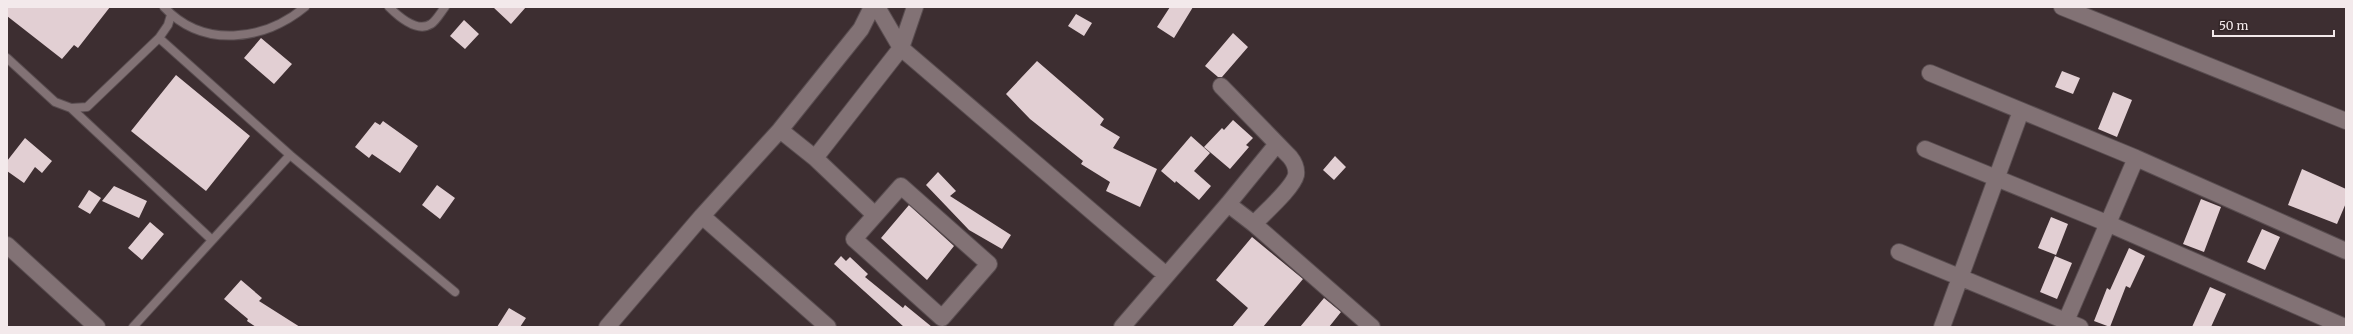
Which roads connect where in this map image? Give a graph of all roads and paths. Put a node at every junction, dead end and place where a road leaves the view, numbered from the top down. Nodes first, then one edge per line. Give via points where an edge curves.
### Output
1 (164, 7) edge
2 (305, 7) edge
3 (389, 7) edge
4 (445, 7) edge
5 (872, 7) edge
6 (877, 7) edge
7 (915, 7) edge
8 (2062, 7) edge
9 (171, 15) junction
10 (159, 38) junction
11 (901, 48) junction
12 (7, 58) edge
13 (1930, 73) dead end
14 (1221, 86) dead end
15 (71, 108) junction
16 (2021, 111) junction
17 (2346, 121) edge
18 (780, 130) junction
19 (1277, 144) junction
20 (1925, 149) dead end
21 (290, 155) junction
22 (815, 158) junction
23 (2136, 158) junction
24 (1996, 177) junction
25 (1228, 204) junction
26 (875, 215) junction
27 (702, 216) junction
28 (1254, 224) junction
29 (2109, 224) junction
30 (212, 240) junction
31 (7, 245) edge
32 (2346, 251) edge
33 (1899, 252) dead end
34 (1166, 275) junction
35 (1960, 278) junction
36 (455, 292) dead end
37 (2066, 321) junction
38 (97, 327) edge
39 (133, 327) edge
40 (607, 327) edge
41 (828, 327) edge
42 (1122, 327) edge
43 (1372, 327) edge
44 (1942, 327) edge
45 (2080, 327) edge
46 (2345, 327) edge

1 - 9 lane
2 - 9 lane via 277,26 236,36 217,36 200,32
3 - 4 lane via 409,22 420,26 430,24
5 - 18 street via 861,29
6 - 11 street
7 - 11 street
8 - 17 street
9 - 10 lane
10 - 15 lane via 87,106
10 - 21 lane
11 - 22 street
11 - 34 street
12 - 15 lane via 55,102
13 - 16 street
14 - 19 street
15 - 30 lane
16 - 23 street
16 - 24 street
18 - 22 street
18 - 27 street
19 - 25 street
19 - 28 street via 1294,162 1296,175
20 - 24 street
21 - 30 lane
21 - 36 lane
22 - 26 street
23 - 29 street
23 - 32 street
24 - 29 street
24 - 35 street
25 - 28 street
25 - 34 street
26 - 26 street via 901,186 989,264 942,318 854,239
27 - 40 street
27 - 41 street
28 - 43 street
29 - 37 street
29 - 46 street
30 - 39 lane
31 - 38 street
33 - 35 street
34 - 42 street
35 - 37 street
35 - 44 street
37 - 45 street

